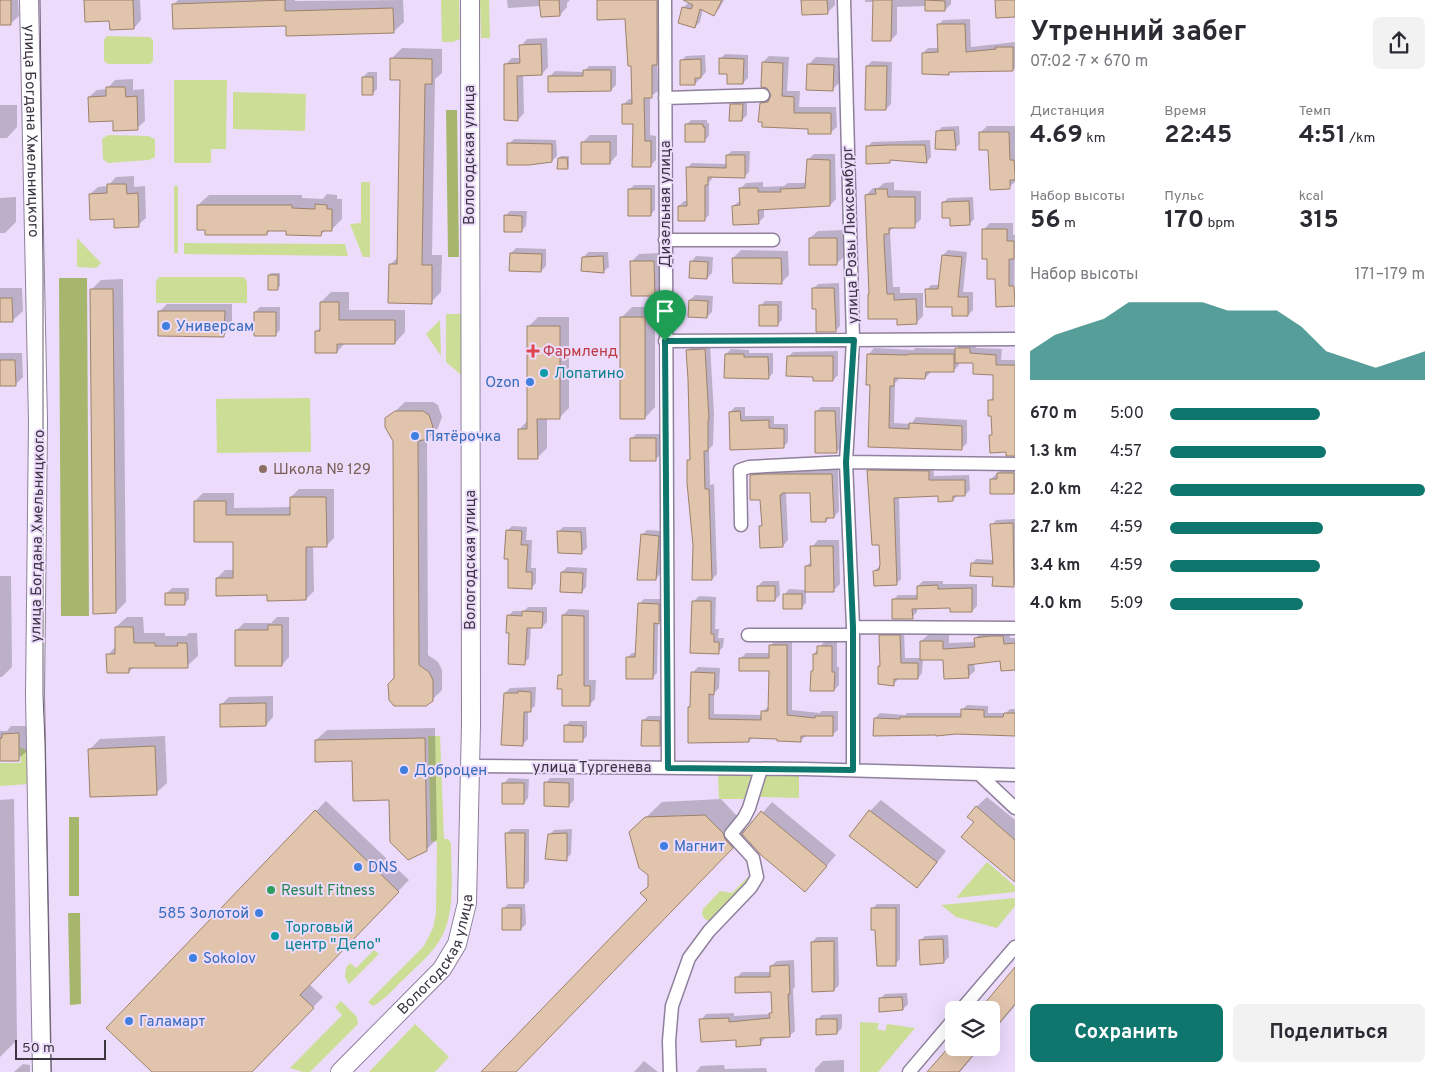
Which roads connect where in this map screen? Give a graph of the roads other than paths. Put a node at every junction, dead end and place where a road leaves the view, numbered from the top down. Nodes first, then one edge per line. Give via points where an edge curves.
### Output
1 (29, 0) edge
2 (470, 0) edge
3 (665, 0) edge
4 (844, 0) edge
5 (763, 95) dead end
6 (665, 98) junction
7 (665, 240) junction
8 (773, 240) dead end
9 (1015, 339) edge
10 (854, 340) junction
11 (665, 341) junction
12 (846, 462) junction
13 (1015, 464) edge
14 (741, 525) dead end
15 (1015, 628) edge
16 (853, 631) junction
17 (748, 635) dead end
18 (469, 766) junction
19 (668, 768) junction
20 (761, 769) junction
21 (853, 770) junction
22 (980, 775) junction
23 (1015, 775) edge
24 (1015, 808) edge
25 (1015, 947) edge
26 (969, 1001) edge
27 (945, 1030) edge
28 (42, 1072) edge
29 (340, 1072) edge
30 (670, 1072) edge
31 (909, 1072) edge

1 - 28 main road, улица Богдана Хмельницкого via 38,421 35,701
2 - 18 main road, Вологодская улица
3 - 6 street, Дизельная улица
4 - 10 street, улица Розы Люксембург
5 - 6 street
6 - 7 street, Дизельная улица
7 - 8 street
7 - 11 street, Дизельная улица
9 - 10 street
10 - 11 street
10 - 12 street, улица Розы Люксембург
11 - 19 street, Дизельная улица
12 - 13 street
12 - 14 street via 740,470
12 - 16 street, улица Розы Люксембург
15 - 16 street
16 - 17 street
16 - 21 street, улица Розы Люксембург
18 - 19 street, улица Тургенева
18 - 29 main road, Вологодская улица via 467,902 457,944 442,969
19 - 20 street, улица Тургенева
20 - 21 street, улица Тургенева
20 - 30 street via 749,808 731,834 753,858 757,877 689,958 672,1006
21 - 22 street, улица Тургенева
22 - 23 street, улица Тургенева
22 - 24 street
25 - 26 street
27 - 31 street

